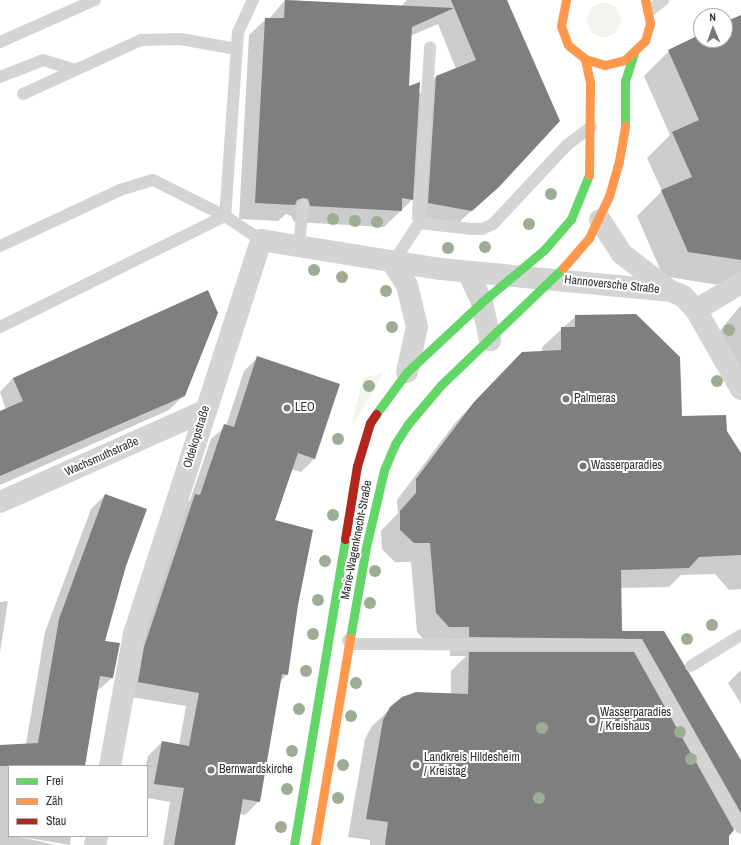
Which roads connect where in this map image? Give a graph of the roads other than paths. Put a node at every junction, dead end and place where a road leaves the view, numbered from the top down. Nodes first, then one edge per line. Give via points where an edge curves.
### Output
1 (95, 0) edge
2 (253, 0) edge
3 (663, 0) edge
4 (564, 1) edge
5 (647, 5) edge
6 (0, 42) edge
7 (430, 47) dead end
8 (236, 49) junction
9 (634, 54) junction
10 (585, 59) junction
11 (75, 70) junction
12 (0, 77) edge
13 (23, 94) dead end
14 (591, 127) junction
15 (304, 205) dead end
16 (225, 216) junction
17 (600, 220) junction
18 (420, 223) junction
19 (261, 240) junction
20 (0, 246) edge
21 (299, 246) junction
22 (544, 250) junction
23 (393, 263) junction
24 (468, 272) junction
25 (514, 276) junction
26 (554, 279) junction
27 (741, 283) edge
28 (671, 291) junction
29 (482, 302) junction
30 (696, 310) junction
31 (0, 327) edge
32 (490, 340) junction
33 (407, 372) junction
34 (741, 389) edge
35 (204, 411) junction
36 (0, 502) edge
37 (334, 607) junction
38 (741, 635) edge
39 (350, 644) junction
40 (691, 666) dead end
41 (110, 765) edge
42 (741, 828) edge
43 (294, 845) edge
44 (315, 845) edge

1 - 6 lane
2 - 8 lane via 238,32
3 - 5 lane
4 - 10 street via 561,18 565,38 573,51
5 - 9 street via 647,35
7 - 18 lane
8 - 11 lane via 182,39 153,39 130,44
8 - 16 lane
9 - 10 street via 620,62 605,65
9 - 17 street, Hannoversche Straße via 626,81 626,118 622,147
10 - 14 street via 590,83
11 - 12 lane via 43,60
11 - 13 lane
14 - 18 lane via 567,145 493,224 482,229
14 - 22 street via 590,172 581,198 571,218
15 - 21 lane
16 - 19 lane
16 - 20 lane via 154,180 120,190
16 - 31 lane via 167,247
17 - 26 street, Hannoversche Straße via 590,238
17 - 28 street, Hannoversche Straße via 622,254
18 - 23 lane
19 - 21 street
19 - 35 street, Oldekopstraße
21 - 23 street
22 - 25 street
22 - 26 street, Hannoversche Straße via 546,271
23 - 24 street
23 - 33 street via 407,285 417,327
24 - 25 street
24 - 29 street
25 - 26 street, Hannoversche Straße
25 - 29 street, Marie-Wagenknecht-Straße
26 - 28 street, Hannoversche Straße
26 - 32 street, Marie-Wagenknecht-Straße
27 - 30 street
28 - 30 street, Hannoversche Straße via 683,296
29 - 32 street
29 - 33 street, Marie-Wagenknecht-Straße
30 - 34 street, Hannoversche Straße
32 - 39 street, Marie-Wagenknecht-Straße via 441,385 408,424 395,444 374,503
33 - 37 street, Marie-Wagenknecht-Straße via 381,405 370,423 364,440
35 - 36 street, Wachsmuthstraße
35 - 41 street, Oldekopstraße via 134,634
37 - 39 lane
37 - 43 street, Marie-Wagenknecht-Straße
38 - 40 lane
39 - 42 lane via 638,645
39 - 44 street, Marie-Wagenknecht-Straße

